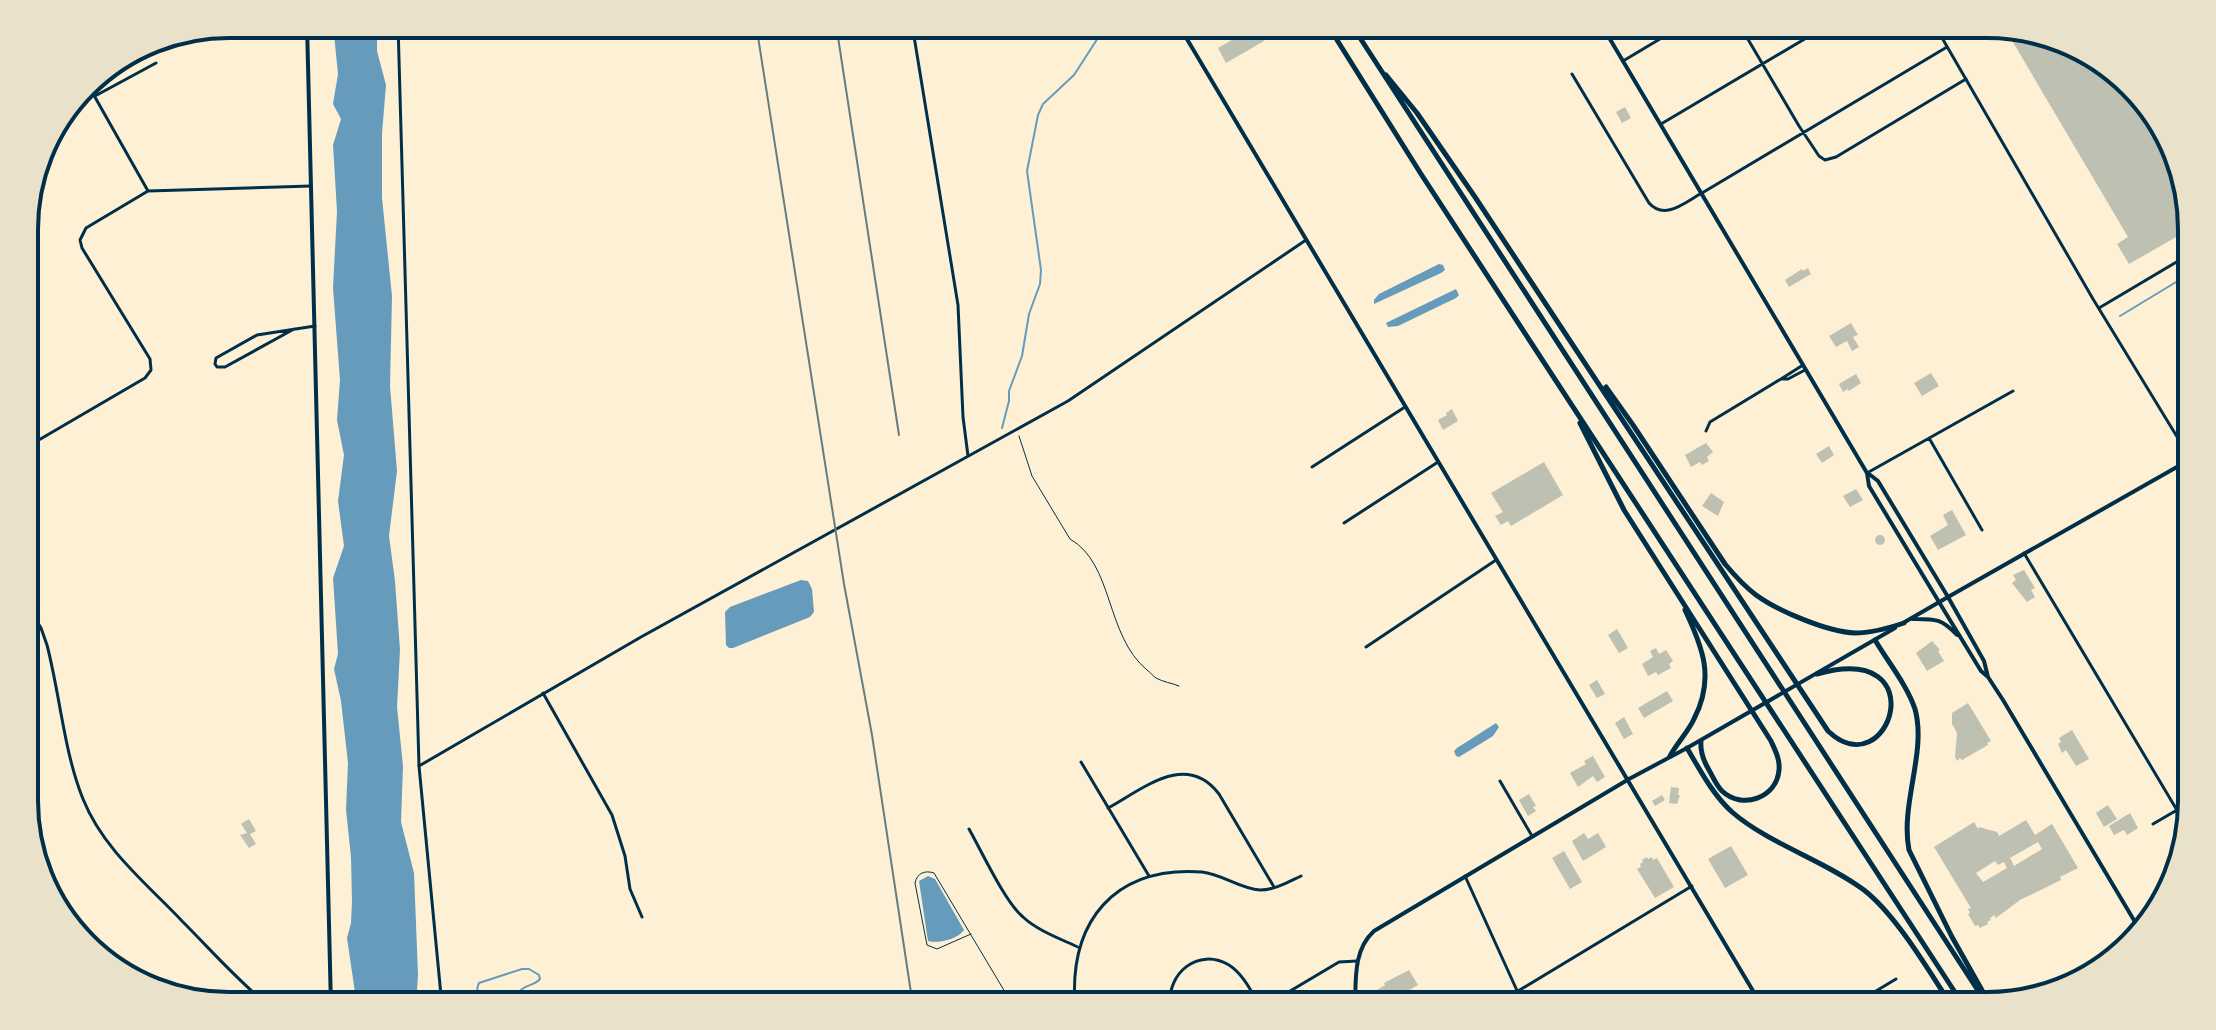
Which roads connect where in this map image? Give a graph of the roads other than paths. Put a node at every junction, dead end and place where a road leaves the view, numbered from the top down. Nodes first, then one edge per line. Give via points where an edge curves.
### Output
1 (307, 38) edge
2 (914, 38) edge
3 (1186, 38) edge
4 (1336, 38) edge
5 (1359, 38) edge
6 (1609, 38) edge
7 (1662, 38) edge
8 (1747, 38) edge
9 (1806, 38) edge
10 (1942, 38) edge
11 (398, 39) edge
12 (1947, 47) junction
13 (1368, 53) junction
14 (1623, 61) junction
15 (156, 63) dead end
16 (1762, 64) junction
17 (1572, 74) dead end
18 (1966, 79) junction
19 (95, 96) joint
20 (1661, 124) junction
21 (1803, 131) junction
22 (311, 186) junction
23 (148, 191) junction
24 (1702, 193) junction
25 (1306, 240) junction
26 (2178, 261) edge
27 (2099, 308) junction
28 (315, 326) junction
29 (294, 329) junction
30 (1569, 338) junction
31 (1804, 367) junction
32 (2013, 391) dead end
33 (1569, 401) junction
34 (1405, 407) junction
35 (1706, 431) dead end
36 (1929, 438) junction
37 (2178, 438) edge
38 (38, 440) edge
39 (968, 456) junction
40 (1438, 462) junction
41 (2178, 466) edge
42 (1312, 467) dead end
43 (1867, 473) junction
44 (1344, 523) dead end
45 (1982, 530) dead end
46 (2024, 553) junction
47 (1496, 560) junction
48 (1676, 591) junction
49 (1948, 597) junction
50 (1939, 602) junction
51 (1907, 621) junction
52 (38, 623) edge
53 (1875, 640) junction
54 (1963, 641) junction
55 (1366, 647) dead end
56 (1817, 674) junction
57 (1988, 677) junction
58 (543, 693) junction
59 (1701, 741) junction
60 (1687, 748) junction
61 (1670, 756) junction
62 (1081, 762) dead end
63 (419, 766) junction
64 (1629, 779) junction
65 (1500, 781) dead end
66 (1108, 808) junction
67 (2177, 810) joint
68 (2153, 824) dead end
69 (969, 829) dead end
70 (1532, 837) junction
71 (1149, 876) junction
72 (1301, 876) dead end
73 (1465, 876) junction
74 (1692, 886) junction
75 (1274, 887) junction
76 (642, 917) dead end
77 (2135, 922) edge
78 (1080, 948) junction
79 (1358, 961) junction
80 (1896, 979) dead end
81 (1518, 991) joint
82 (252, 992) edge
83 (331, 992) edge
84 (441, 992) edge
85 (1075, 992) edge
86 (1171, 992) edge
87 (1252, 992) edge
88 (1289, 992) edge
89 (1356, 992) edge
90 (1754, 992) edge
91 (1874, 992) edge
92 (1942, 992) edge
93 (1955, 992) edge
94 (1980, 992) edge
95 (1981, 992) edge

1 - 22 main road
2 - 39 street via 958,305
3 - 25 main road
4 - 33 highway
5 - 13 highway
6 - 14 main road
7 - 14 street
8 - 16 street
9 - 16 street
10 - 12 street
11 - 63 street
12 - 18 street
12 - 21 street
13 - 30 highway via 1417,113
13 - 94 highway
14 - 20 main road
15 - 19 street
16 - 20 street
16 - 21 street
17 - 24 street via 1649,203 1660,212
18 - 21 street via 1829,159 1820,157
18 - 27 street
19 - 23 street
20 - 24 main road
21 - 24 street
22 - 23 street
22 - 28 main road
23 - 38 street via 86,228 80,243 150,359 151,370
24 - 31 main road
25 - 34 main road
25 - 39 street via 1081,394
26 - 27 street
27 - 37 street
28 - 29 street
28 - 83 main road
29 - 29 street via 247,340 214,361 225,367
30 - 51 highway via 1725,564 1754,594 1839,631 1864,633
30 - 56 highway via 1828,731 1857,743 1882,732 1892,704 1878,677 1850,669
31 - 35 street via 1710,422
31 - 43 main road
32 - 36 street
33 - 48 highway via 1624,510
33 - 93 highway
34 - 40 main road
34 - 42 street
36 - 43 street
36 - 45 street
39 - 58 street
40 - 44 street
40 - 47 main road
41 - 46 main road
43 - 49 main road via 1878,481
43 - 50 main road via 1869,486
46 - 49 main road
46 - 67 street
47 - 55 street
47 - 64 main road
48 - 59 highway via 1771,741 1779,764 1777,780 1757,798 1732,798 1721,790 1702,757
48 - 61 highway via 1702,648 1706,677 1696,717
49 - 50 main road
49 - 57 main road
50 - 51 main road
50 - 54 main road
51 - 53 main road
51 - 54 main road via 1937,619
52 - 82 street via 82,798 100,831
53 - 56 main road
53 - 95 highway via 1909,696 1917,723 1909,850
54 - 57 main road
56 - 59 main road
57 - 77 main road
58 - 63 street
58 - 76 street via 612,815
59 - 60 main road
60 - 61 main road
60 - 92 highway via 1733,812 1845,877 1879,903
61 - 64 main road
62 - 66 street
63 - 84 street
64 - 70 main road
64 - 74 main road
65 - 70 street
66 - 71 street
66 - 75 street via 1170,776 1202,778 1219,794
67 - 68 street
69 - 78 street via 1020,915
70 - 73 main road
71 - 75 street via 1205,872 1254,889
71 - 78 street via 1106,902 1090,921
72 - 75 street
73 - 79 main road via 1379,927 1369,935
73 - 81 street
74 - 81 street
74 - 90 main road
78 - 85 street
79 - 88 street via 1339,962
79 - 89 main road
80 - 91 street
86 - 87 street via 1180,972 1207,959 1237,971

